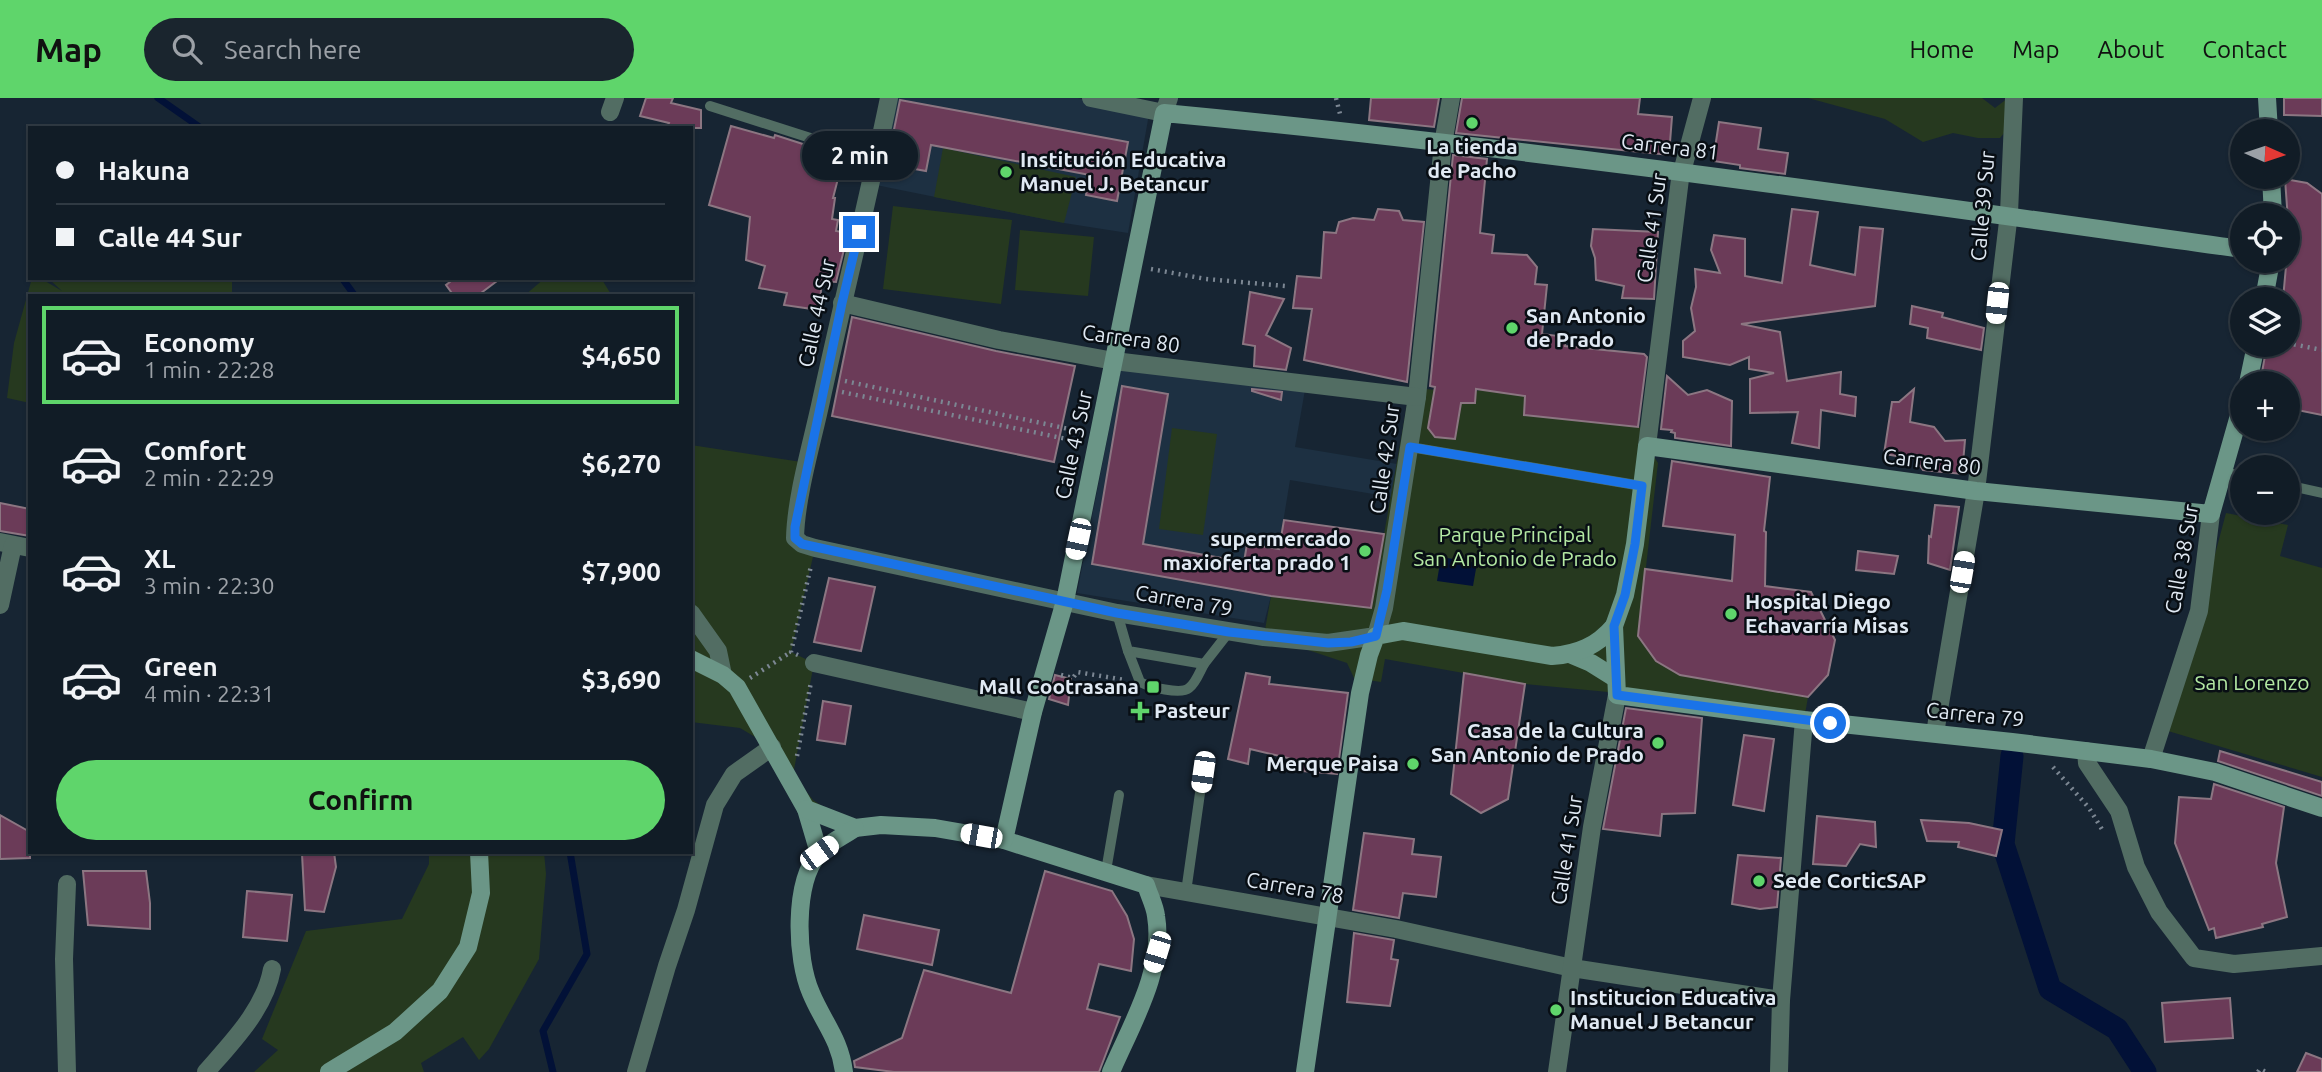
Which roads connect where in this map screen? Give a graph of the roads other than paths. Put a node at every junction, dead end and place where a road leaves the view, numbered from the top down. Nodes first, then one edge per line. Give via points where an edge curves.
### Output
1 (889, 98) edge
2 (1091, 98) edge
3 (1451, 98) edge
4 (1702, 98) edge
5 (2014, 98) edge
6 (2267, 98) edge
7 (710, 106) dead end
8 (1166, 106) edge
9 (2268, 119) edge
10 (1444, 142) junction
11 (876, 159) junction
12 (1682, 171) junction
13 (2008, 216) junction
14 (2230, 247) edge
15 (842, 303) junction
16 (1114, 361) junction
17 (1417, 397) junction
18 (2232, 441) edge
19 (1647, 446) junction
20 (1410, 447) junction
21 (2223, 472) junction
22 (2230, 473) edge
23 (1642, 486) junction
24 (2300, 488) edge
25 (1976, 491) junction
26 (2322, 493) edge
27 (2211, 514) junction
28 (795, 538) joint
29 (14, 545) edge
30 (1065, 601) junction
31 (0, 605) edge
32 (1117, 613) junction
33 (693, 616) edge
34 (1614, 626) junction
35 (1229, 632) junction
36 (1376, 636) junction
37 (1128, 651) junction
38 (1572, 654) junction
39 (698, 662) edge
40 (814, 663) road end
41 (1204, 664) junction
42 (730, 681) junction
43 (1616, 686) junction
44 (1033, 712) junction
45 (1804, 720) junction
46 (1935, 733) junction
47 (772, 747) junction
48 (2087, 751) junction
49 (2151, 759) junction
50 (1203, 772) dead end
51 (1119, 795) dead end
52 (2322, 808) edge
53 (806, 809) junction
54 (855, 828) junction
55 (1003, 839) junction
56 (819, 853) junction
57 (479, 854) edge
58 (1106, 871) junction
59 (67, 884) dead end
60 (1146, 885) junction
61 (1186, 892) junction
62 (1329, 916) junction
63 (2322, 956) edge
64 (1572, 968) junction
65 (272, 969) dead end
66 (1781, 1000) junction
67 (67, 1072) edge
68 (206, 1072) edge
69 (329, 1072) edge
70 (636, 1072) edge
71 (845, 1072) edge
72 (1111, 1072) edge
73 (1305, 1072) edge
74 (1557, 1072) edge
75 (1779, 1072) edge

1 - 11 street, Calle 44 Sur
2 - 8 street, Carrera 81
3 - 10 street, Calle 42 Sur
4 - 12 street, Calle 41 Sur
5 - 13 street, Calle 39 Sur
6 - 9 main road
7 - 11 lane
8 - 10 main road, Carrera 81
8 - 16 main road, Calle 43 Sur
10 - 12 main road, Carrera 81
10 - 17 street, Calle 42 Sur
11 - 15 street, Calle 44 Sur
12 - 13 main road, Carrera 81
12 - 19 street, Calle 41 Sur
13 - 14 main road, Carrera 81
13 - 25 street, Calle 39 Sur
15 - 16 street, Carrera 80
15 - 28 street, Calle 44 Sur
16 - 17 street, Carrera 80
16 - 30 main road, Calle 43 Sur
17 - 20 street, Calle 42 Sur
18 - 21 main road, Calle 38 Sur
19 - 23 main road, Calle 41 Sur
19 - 25 main road, Carrera 80
20 - 23 lane
20 - 36 street, Calle 42 Sur
21 - 22 lane
21 - 27 main road, Calle 38 Sur
23 - 34 main road, Calle 41 Sur via 1628,582
24 - 26 lane
25 - 27 main road, Carrera 80
25 - 46 street, Calle 39 Sur
27 - 49 street, Calle 38 Sur via 2199,611
28 - 30 street, Carrera 79 via 815,548
29 - 31 street
30 - 32 street, Carrera 79
30 - 44 main road, Calle 43 Sur
32 - 35 street, Carrera 79
32 - 37 lane
33 - 42 street via 718,651
34 - 38 main road, Carrera 79 via 1590,648
34 - 43 main road, Calle 41 Sur
35 - 36 street, Carrera 79 via 1328,643
35 - 41 lane
36 - 38 main road, Carrera 79 via 1403,631 1552,656
36 - 62 main road, Calle 42 Sur via 1360,694
37 - 41 lane
37 - 41 lane via 1140,682 1146,686 1187,691
38 - 43 main road, Carrera 79 via 1591,663
39 - 42 main road
40 - 44 street
42 - 47 main road
43 - 45 main road, Carrera 79
43 - 64 street, Calle 41 Sur
44 - 55 main road, Calle 43 Sur
45 - 46 main road, Carrera 79
45 - 66 street
46 - 48 main road, Carrera 79
47 - 53 main road
47 - 70 street via 734,774 715,805
48 - 49 main road, Carrera 79
48 - 63 street via 2087,763 2119,811 2136,867 2158,912 2194,958 2234,964
49 - 52 main road, Carrera 79 via 2215,772
50 - 61 lane
51 - 58 lane
53 - 54 main road, Carrera 78
53 - 56 main road
54 - 55 main road, Carrera 78 via 935,828
54 - 56 main road
55 - 58 main road, Carrera 78
56 - 71 main road via 800,905 800,950 810,993 832,1030
57 - 69 main road via 481,893 468,947 440,991 395,1032
58 - 60 main road, Carrera 78
59 - 67 street
60 - 61 street, Carrera 78
60 - 72 main road via 1156,915 1157,952 1143,999
61 - 62 street, Carrera 78
62 - 64 street, Carrera 78
62 - 73 main road, Calle 42 Sur
64 - 66 street, Carrera 78
64 - 74 street, Calle 41 Sur
65 - 68 street via 260,1004
66 - 75 street

